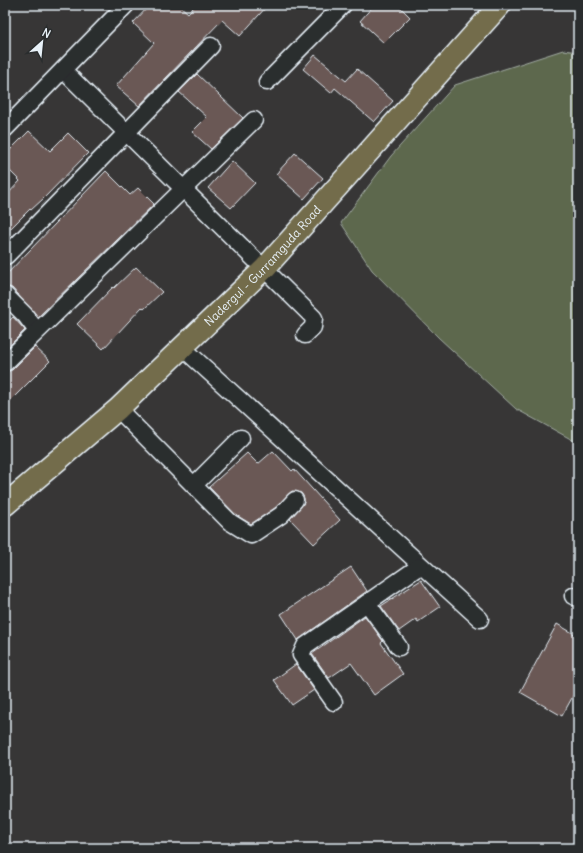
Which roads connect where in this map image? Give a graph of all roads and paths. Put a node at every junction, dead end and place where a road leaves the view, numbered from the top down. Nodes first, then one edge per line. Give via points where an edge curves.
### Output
1 (343, 5) edge
2 (500, 5) edge
3 (119, 8) edge
4 (211, 46) dead end
5 (63, 70) junction
6 (267, 82) dead end
7 (254, 120) dead end
8 (5, 129) edge
9 (126, 133) junction
10 (184, 189) junction
11 (6, 256) dead end
12 (265, 268) junction
13 (5, 295) edge
14 (37, 331) junction
15 (305, 335) dead end
16 (183, 348) junction
17 (5, 363) edge
18 (118, 409) junction
19 (241, 438) dead end
20 (194, 485) junction
21 (295, 500) dead end
22 (5, 505) edge
23 (420, 566) junction
24 (367, 603) junction
25 (480, 619) dead end
26 (399, 648) dead end
27 (334, 702) dead end

1 - 6 street
2 - 12 main road, Nadergul - Gurramguda Road
3 - 5 street
4 - 9 street
5 - 8 street
5 - 9 street
7 - 10 street
9 - 10 street
9 - 11 street
10 - 12 street
10 - 14 street
12 - 15 street via 314,318 313,328
12 - 16 main road, Nadergul - Gurramguda Road
13 - 14 street
14 - 17 street
16 - 18 main road, Nadergul - Gurramguda Road
16 - 23 street
18 - 20 street
18 - 22 main road, Nadergul - Gurramguda Road
19 - 20 street
20 - 21 street via 230,522 252,535 281,516
23 - 24 street
23 - 25 street
24 - 26 street
24 - 27 street via 305,646 301,655

